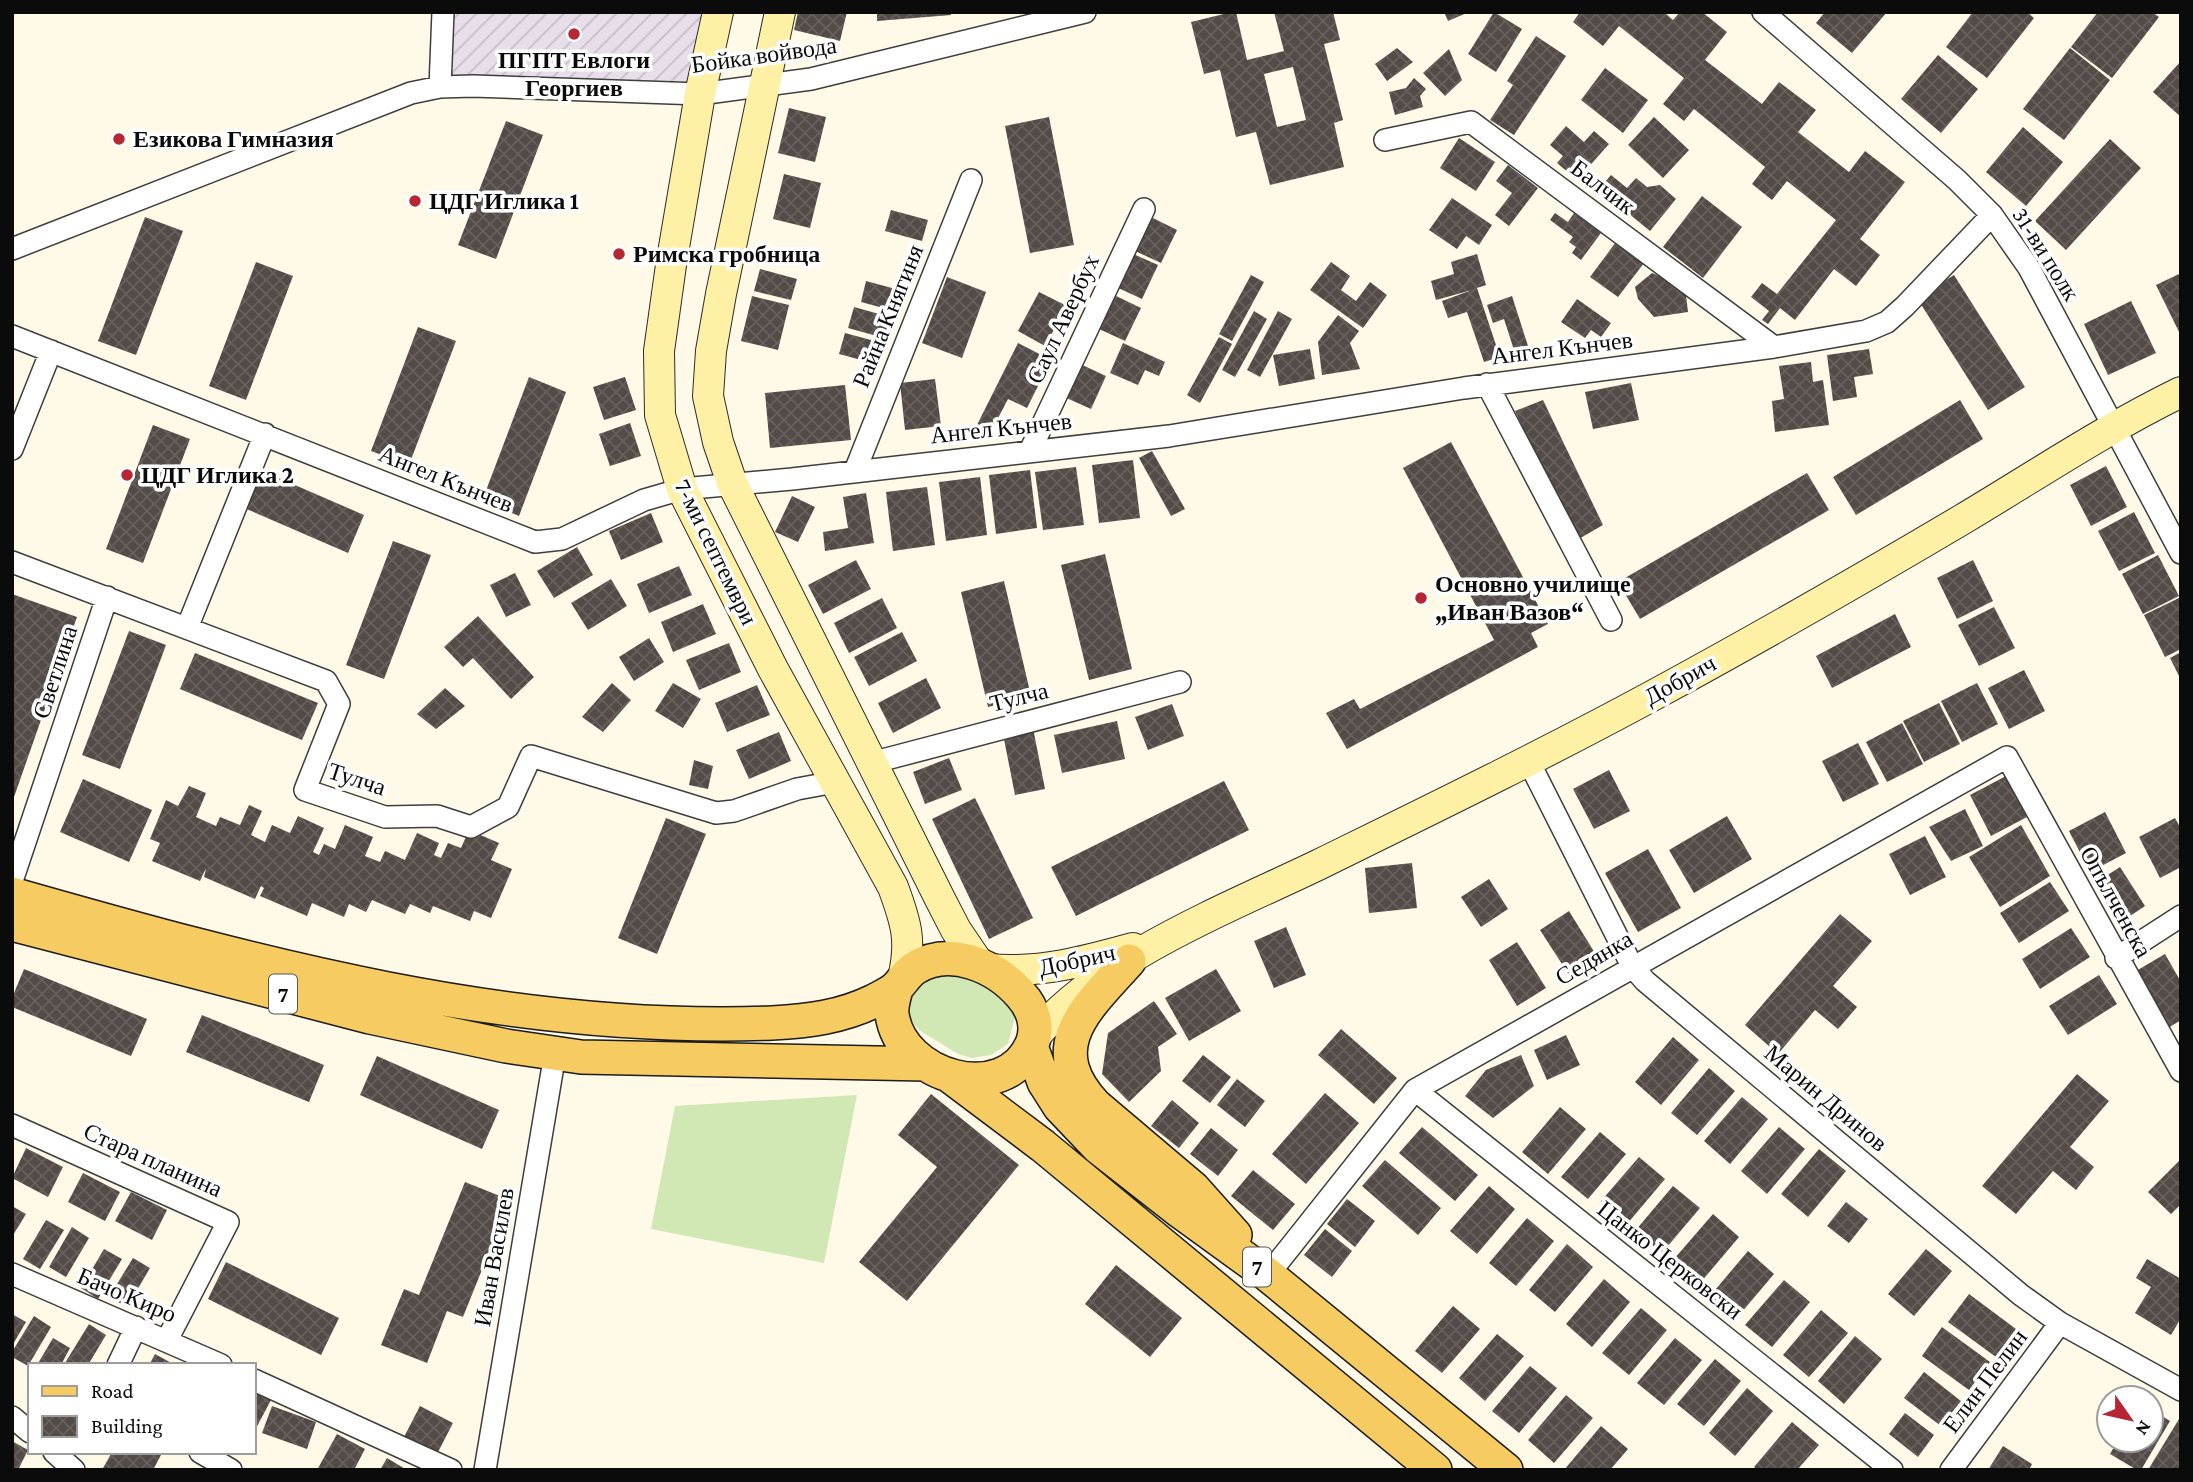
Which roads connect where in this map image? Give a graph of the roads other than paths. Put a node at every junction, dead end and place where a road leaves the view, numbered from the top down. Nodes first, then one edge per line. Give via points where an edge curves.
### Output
1 (443, 12) edge
2 (718, 12) edge
3 (780, 12) edge
4 (1763, 12) edge
5 (1078, 13) edge
6 (764, 86) junction
7 (440, 87) junction
8 (700, 94) junction
9 (1385, 140) dead end
10 (971, 180) dead end
11 (1144, 209) dead end
12 (1992, 215) junction
13 (12, 249) edge
14 (12, 336) edge
15 (1774, 347) junction
16 (51, 351) junction
17 (1487, 384) junction
18 (2181, 392) edge
19 (2113, 429) junction
20 (265, 434) junction
21 (12, 449) edge
22 (1030, 452) junction
23 (855, 471) junction
24 (732, 483) junction
25 (682, 489) junction
26 (2181, 553) edge
27 (12, 562) edge
28 (107, 597) junction
29 (1611, 620) dead end
30 (187, 628) junction
31 (1180, 682) dead end
32 (2007, 757) joint
33 (1529, 762) junction
34 (871, 763) junction
35 (835, 782) junction
36 (12, 881) edge
37 (12, 894) edge
38 (2181, 916) edge
39 (12, 924) edge
40 (1164, 939) junction
41 (2116, 958) junction
42 (1129, 961) junction
43 (1632, 966) junction
44 (984, 967) junction
45 (900, 983) junction
46 (519, 1012) junction
47 (663, 1022) junction
48 (1032, 1042) junction
49 (555, 1054) junction
50 (937, 1069) junction
51 (2181, 1071) edge
52 (1415, 1090) junction
53 (12, 1125) edge
54 (12, 1274) edge
55 (1268, 1275) junction
56 (2060, 1323) junction
57 (136, 1327) junction
58 (167, 1340) junction
59 (119, 1363) edge
60 (217, 1363) edge
61 (256, 1381) edge
62 (2181, 1390) edge
63 (12, 1417) edge
64 (28, 1430) edge
65 (56, 1454) edge
66 (203, 1454) edge
67 (74, 1470) edge
68 (231, 1470) edge
69 (450, 1470) edge
70 (485, 1470) edge
71 (1435, 1470) edge
72 (1506, 1470) edge
73 (1892, 1470) edge
74 (1951, 1470) edge

1 - 7 street
2 - 8 main road, 7-ми септември
3 - 6 main road, 7-ми септември
4 - 12 street, 31-ви полк
5 - 6 street, Бойка войвода via 811,79
6 - 8 street, Бойка войвода
6 - 24 main road, 7-ми септември via 710,362 708,396
7 - 8 street, Бойка войвода
7 - 13 street, Бойка войвода via 378,104
8 - 25 main road, 7-ми септември via 659,351 660,415
9 - 15 street, Балчик via 1471,122
10 - 23 street, Райна Княгиня
11 - 22 street, Саул Авербух
12 - 15 street, Ангел Кънчев via 1887,322 1866,331
12 - 19 street, 31-ви полк via 2029,268
14 - 16 street, Ангел Кънчев
15 - 17 street, Ангел Кънчев
16 - 20 street, Ангел Кънчев
16 - 21 street
17 - 22 street, Ангел Кънчев via 1169,436
17 - 29 street
18 - 19 main road, Добрич
19 - 26 street, 31-ви полк
19 - 33 main road, Добрич via 1837,594
20 - 25 street, Ангел Кънчев via 535,542 562,539 644,500
20 - 30 street
22 - 23 street, Ангел Кънчев
23 - 24 street, Ангел Кънчев
24 - 25 street, Ангел Кънчев
24 - 34 main road, 7-ми септември
25 - 35 main road, 7-ми септември
27 - 28 street, Тулча
28 - 30 street, Тулча
28 - 36 street, Светлина
30 - 35 street, Тулча via 326,681 339,704 306,790 385,817 437,816 471,827 508,807 530,756 716,813
31 - 34 street, Тулча
32 - 41 street, Опълченска
32 - 43 street, Седянка
33 - 40 main road, Добрич
33 - 43 street, Марин Дринов
34 - 44 main road, 7-ми септември via 945,909
35 - 45 main road, 7-ми септември via 903,914 909,945
37 - 46 main road, 7 via 252,959
38 - 41 street
39 - 49 main road, 7 via 370,1017
40 - 42 main road, Добрич
40 - 44 main road, Добрич via 1034,970
41 - 51 street, Опълченска
42 - 48 main road, Добрич via 1072,998
42 - 55 main road via 1076,1025 1071,1043 1075,1076 1095,1105 1193,1188
43 - 52 street, Седянка
43 - 56 street, Марин Дринов
44 - 45 main road, 7 via 961,959 932,961 916,967
44 - 48 main road, 7 via 1028,1004 1033,1015
45 - 47 main road, 7 via 851,1012 827,1019
45 - 50 main road, 7 via 892,1003 897,1029 912,1054
46 - 47 main road, 7
46 - 49 main road via 547,1034
47 - 49 main road via 583,1038
48 - 50 main road, 7 via 1023,1058 995,1077 965,1080
48 - 55 main road, 7 via 1044,1082 1060,1107 1098,1147
49 - 50 main road, 7
49 - 70 street, Иван Василев
50 - 71 main road, 7 via 1043,1146
52 - 55 street, Седянка
52 - 73 street, Цанко Церковски
53 - 58 street, Стара планина via 228,1222
54 - 57 street, Бачо Киро
55 - 72 main road, 7
56 - 62 street, Марин Дринов
56 - 74 street, Елин Пелин
57 - 58 street, Бачо Киро
57 - 59 street
58 - 60 street, Бачо Киро
61 - 69 street
63 - 64 street
65 - 67 street
66 - 68 street

